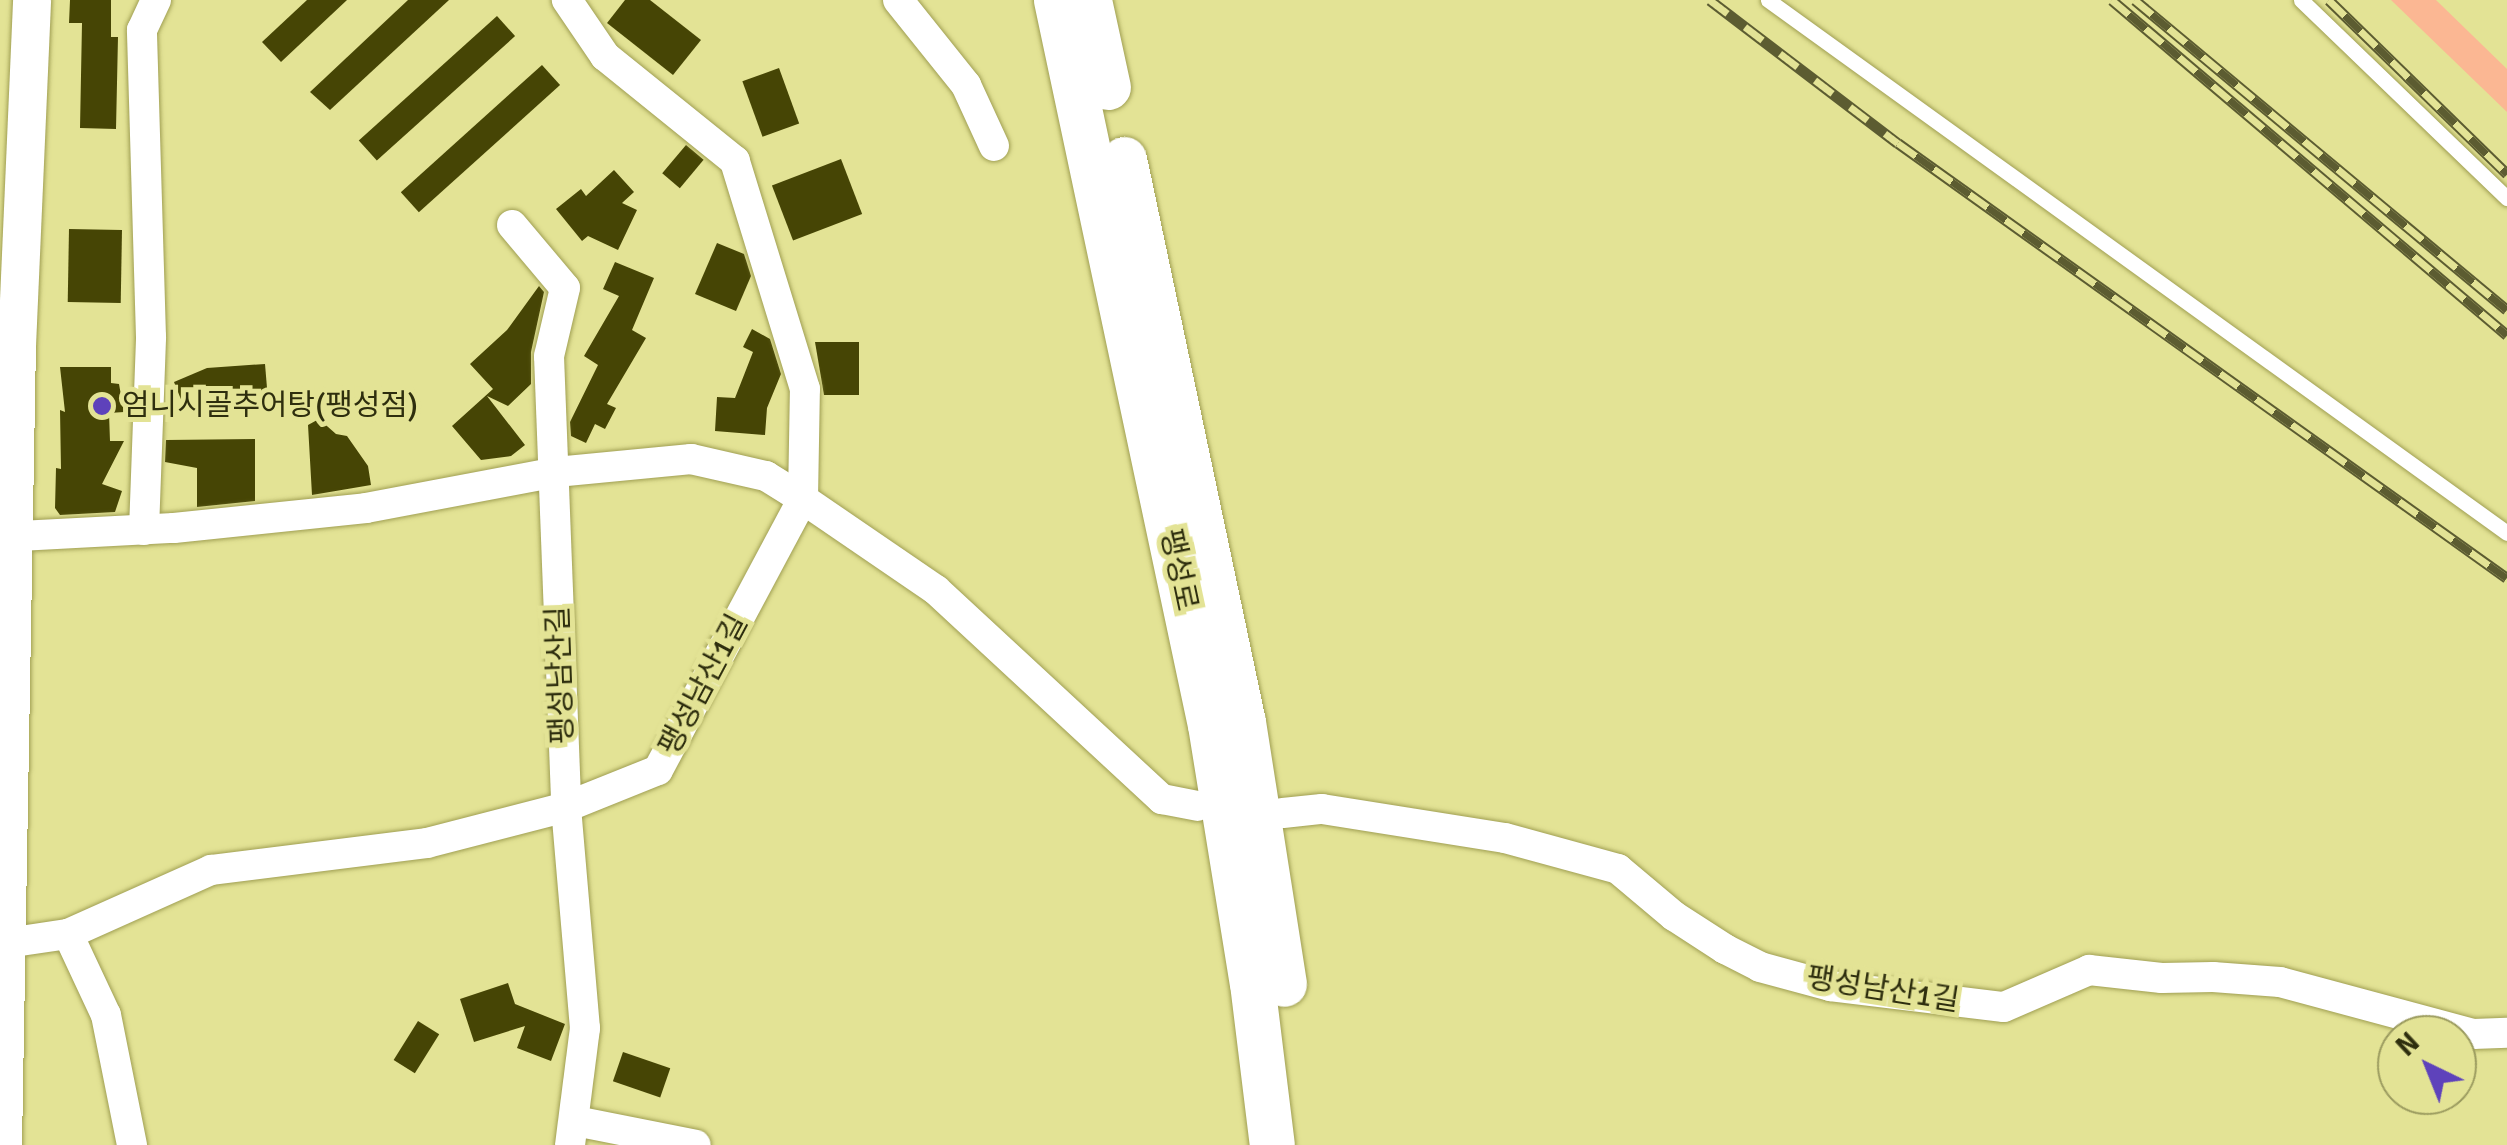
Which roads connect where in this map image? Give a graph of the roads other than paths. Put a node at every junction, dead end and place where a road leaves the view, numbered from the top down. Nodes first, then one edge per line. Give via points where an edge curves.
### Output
1 (32, 0) edge
2 (156, 0) edge
3 (567, 0) edge
4 (898, 0) edge
5 (1056, 0) edge
6 (1089, 0) edge
7 (1768, 0) edge
8 (2301, 0) edge
9 (14, 126) edge
10 (994, 146) dead end
11 (2507, 198) edge
12 (512, 224) dead end
13 (8, 345) edge
14 (556, 472) junction
15 (803, 499) junction
16 (144, 530) junction
17 (2507, 533) edge
18 (8, 537) edge
19 (1196, 806) dead end
20 (566, 808) junction
21 (1283, 813) dead end
22 (68, 934) junction
23 (7, 943) junction
24 (2507, 1033) edge
25 (572, 1133) edge
26 (2, 1145) edge
27 (132, 1145) edge
28 (696, 1145) edge
29 (1272, 1145) edge
30 (1303, 1145) edge

1 - 9 street
2 - 16 street via 142,30 151,336
3 - 15 street via 604,56 735,160 805,388
4 - 10 street via 966,86
5 - 29 main road, 팽성로 via 1210,725
6 - 30 main road, 팽성로 via 1243,722
7 - 17 lane
8 - 11 lane
9 - 13 street
12 - 14 street, 팽성남산길 via 565,288 548,356
13 - 18 street
14 - 15 street via 691,458 766,476
14 - 16 street via 366,508
14 - 20 street, 팽성남산길
15 - 19 street via 936,590 1162,799
15 - 20 street, 팽성남산1길 via 658,770
16 - 18 street
18 - 23 street
20 - 22 street, 팽성남산1길 via 427,843 211,870
20 - 25 street, 팽성남산길 via 585,1028
21 - 24 street, 팽성남산1길 via 1322,809 1505,838 1618,869 1725,949 1760,967 1830,986 2004,1007 2089,970 2263,981 2473,1034
22 - 23 street, 팽성남산1길
22 - 27 street via 106,1014
23 - 26 street
25 - 28 street

